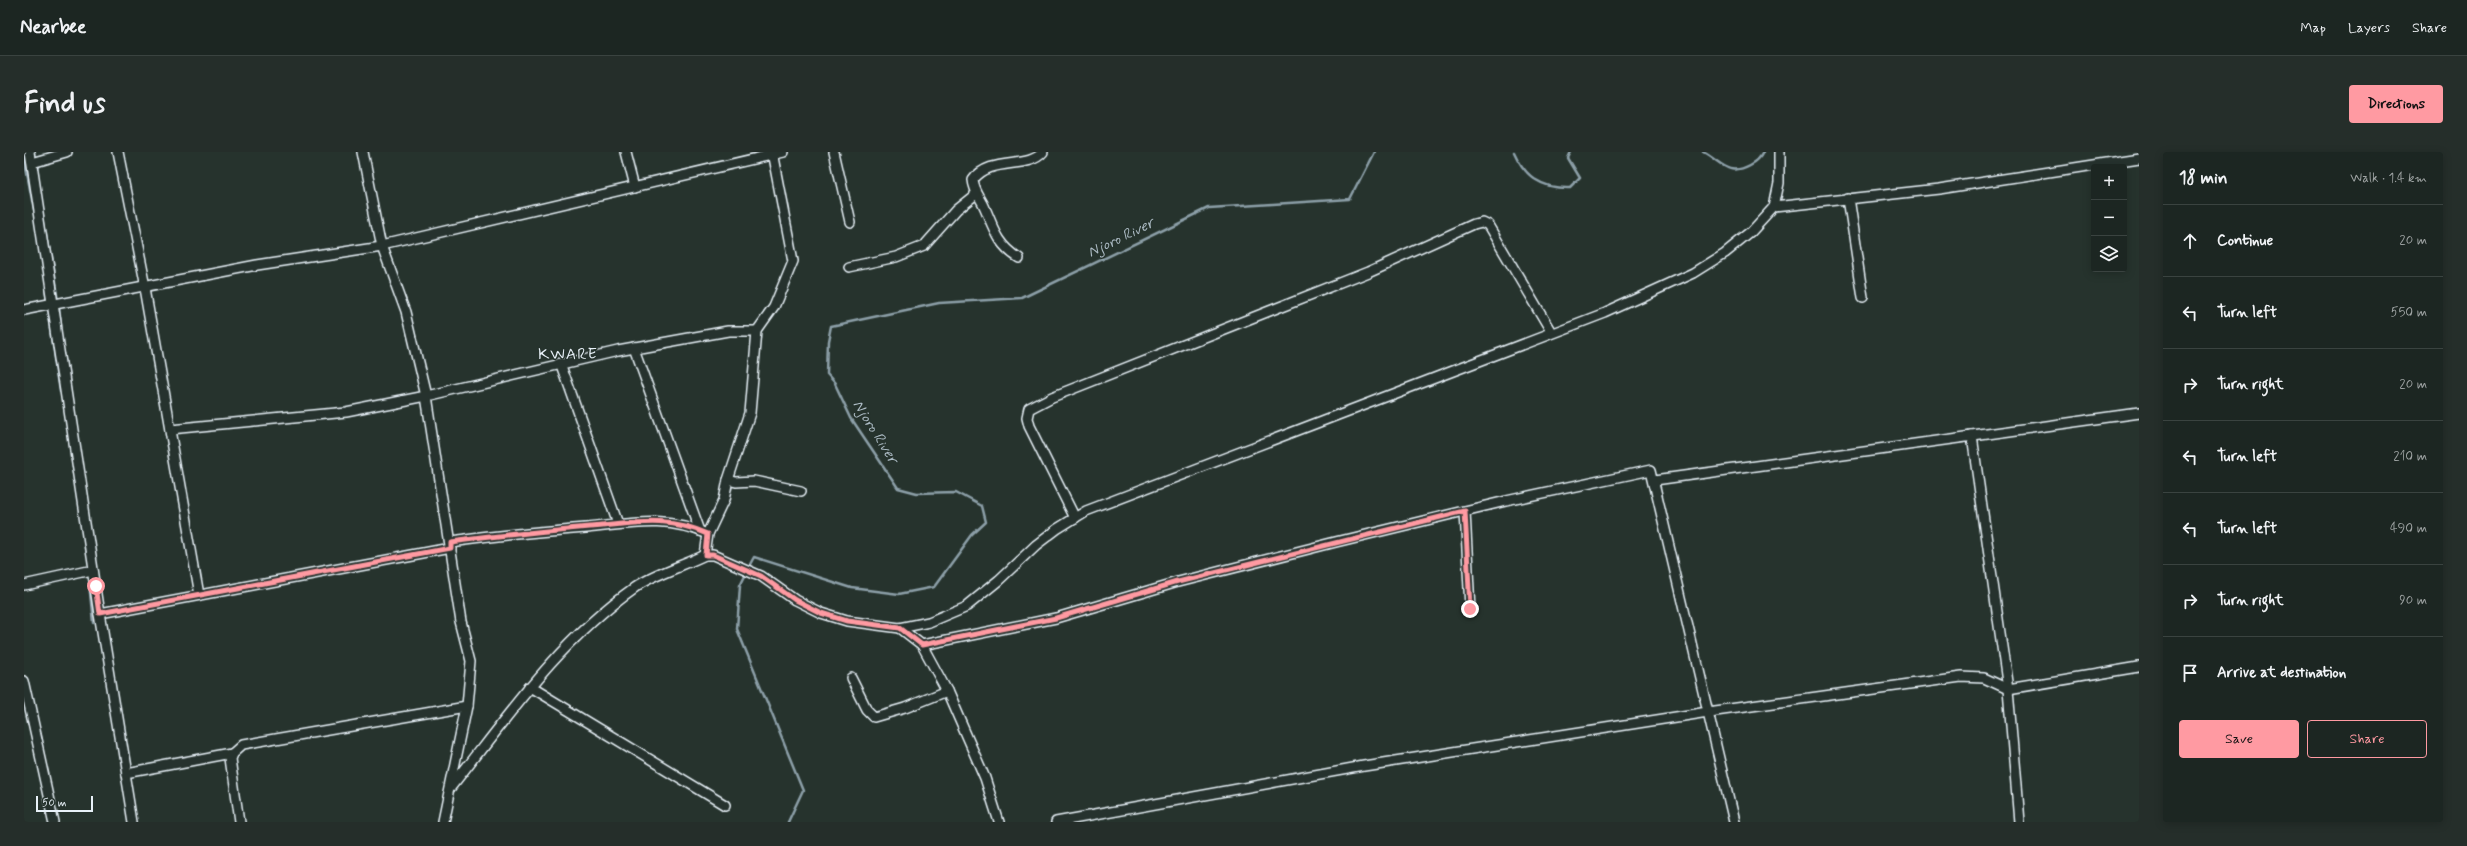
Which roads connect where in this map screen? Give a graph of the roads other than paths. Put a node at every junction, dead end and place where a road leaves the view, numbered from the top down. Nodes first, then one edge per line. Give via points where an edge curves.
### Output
1 (30, 152) edge
2 (67, 152) edge
3 (118, 152) edge
4 (363, 152) edge
5 (626, 152) edge
6 (783, 152) edge
7 (834, 152) edge
8 (1043, 152) edge
9 (1779, 152) edge
10 (772, 153) edge
11 (2139, 158) edge
12 (32, 162) junction
13 (635, 187) junction
14 (976, 194) junction
15 (1848, 198) junction
16 (1774, 207) junction
17 (850, 222) dead end
18 (382, 246) junction
19 (1019, 258) dead end
20 (849, 267) dead end
21 (145, 288) junction
22 (1863, 298) dead end
23 (54, 305) junction
24 (24, 310) edge
25 (758, 331) junction
26 (1551, 332) junction
27 (634, 348) junction
28 (561, 363) junction
29 (426, 396) junction
30 (2139, 413) edge
31 (170, 428) junction
32 (1972, 436) junction
33 (728, 480) junction
34 (1655, 480) junction
35 (800, 491) dead end
36 (1465, 511) junction
37 (1075, 518) junction
38 (618, 524) junction
39 (700, 530) junction
40 (708, 534) junction
41 (450, 545) junction
42 (706, 555) junction
43 (93, 570) junction
44 (24, 585) edge
45 (199, 595) junction
46 (1470, 609) dead end
47 (100, 614) junction
48 (900, 628) junction
49 (922, 645) junction
50 (2139, 667) edge
51 (851, 678) dead end
52 (24, 681) edge
53 (530, 687) junction
54 (2008, 689) junction
55 (947, 692) junction
56 (26, 701) edge
57 (467, 706) junction
58 (1708, 712) junction
59 (232, 753) junction
60 (126, 773) junction
61 (451, 788) junction
62 (725, 805) dead end
63 (55, 822) edge
64 (134, 822) edge
65 (239, 822) edge
66 (443, 822) edge
67 (999, 822) edge
68 (1056, 822) edge
69 (1734, 822) edge
70 (2019, 822) edge

1 - 12 street
2 - 12 street
3 - 21 street
4 - 18 street
5 - 13 street
6 - 10 street
7 - 17 street
8 - 14 street via 1034,158 986,169 973,180
9 - 16 street via 1779,183
10 - 13 street
10 - 25 street via 793,261 774,307
11 - 15 street via 1938,188
12 - 23 street
13 - 18 street
14 - 19 street via 1002,245
14 - 20 street via 951,214 924,246 896,257
15 - 16 street
15 - 22 street
16 - 26 street via 1751,232 1725,253 1693,273 1605,313
18 - 21 street via 257,265
18 - 29 street via 406,312
21 - 23 street
21 - 31 street
23 - 24 street
23 - 43 street
25 - 27 street via 728,331
25 - 33 street via 750,413
26 - 37 street
26 - 37 street via 1488,225 1482,222 1474,224 1368,272 1033,406 1029,409 1027,418 1029,426
27 - 28 street
27 - 39 street
28 - 29 street
28 - 38 street
29 - 31 street via 346,412
29 - 41 street
30 - 32 street
31 - 45 street
32 - 34 street
32 - 54 street
33 - 35 street via 754,481
33 - 40 street via 724,500
34 - 36 street via 1651,470
34 - 58 street via 1683,612
36 - 46 street
36 - 49 street via 1178,582 1056,618
37 - 48 street via 1036,545 967,606 929,622
38 - 39 street via 654,521
38 - 41 street via 546,530
39 - 40 street
40 - 42 street
41 - 45 street
41 - 57 street via 461,622 471,661
42 - 48 street via 721,558 761,576 795,600 821,613 847,621
42 - 53 street via 635,587 568,643
43 - 44 street
43 - 47 street
45 - 47 street
47 - 60 street
48 - 49 street
49 - 55 street
50 - 54 street
51 - 55 street via 868,710 874,716 905,708
52 - 56 street
53 - 61 street
53 - 62 street
54 - 58 street via 1984,678 1961,677
54 - 70 street
55 - 67 street via 985,778
56 - 63 street
57 - 59 street via 241,745
57 - 61 street
58 - 68 street via 1364,766
58 - 69 street
59 - 60 street
59 - 65 street via 230,758
60 - 64 street
61 - 66 street

